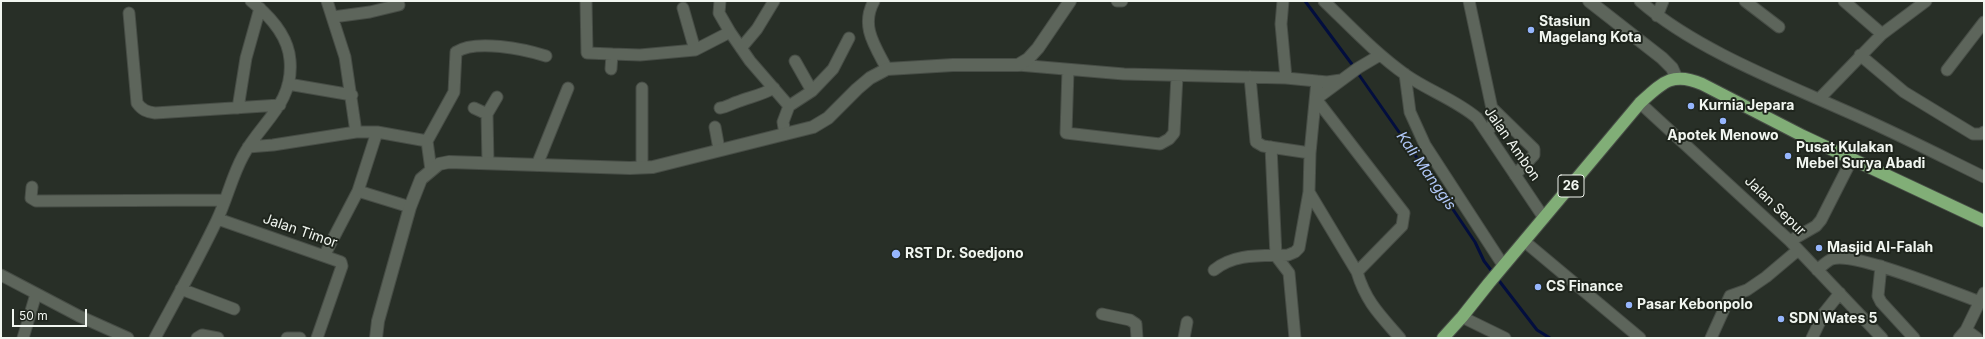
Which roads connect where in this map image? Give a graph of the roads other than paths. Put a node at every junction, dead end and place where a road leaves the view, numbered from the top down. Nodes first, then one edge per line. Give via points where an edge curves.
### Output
1 (327, 1) edge
2 (586, 1) edge
3 (720, 1) edge
4 (774, 1) edge
5 (874, 1) edge
6 (880, 1) edge
7 (1070, 1) edge
8 (1117, 1) edge
9 (1122, 1) edge
10 (1283, 1) edge
11 (1324, 1) edge
12 (1469, 1) edge
13 (1589, 1) edge
14 (1640, 1) edge
15 (1663, 1) edge
16 (1745, 1) edge
17 (1844, 1) edge
18 (1926, 1) edge
19 (256, 5) edge
20 (399, 5) dead end
21 (683, 8) dead end
22 (129, 13) dead end
23 (1657, 16) junction
24 (333, 17) junction
25 (1984, 22) edge
26 (1779, 27) dead end
27 (730, 32) junction
28 (1882, 34) junction
29 (849, 38) dead end
30 (741, 48) junction
31 (696, 50) junction
32 (612, 54) junction
33 (1380, 55) junction
34 (1860, 55) junction
35 (546, 56) dead end
36 (795, 61) dead end
37 (1018, 65) junction
38 (611, 69) dead end
39 (887, 69) junction
40 (1068, 70) junction
41 (1947, 70) dead end
42 (1405, 74) junction
43 (1177, 76) junction
44 (1250, 77) junction
45 (1286, 78) junction
46 (1676, 78) junction
47 (1342, 80) junction
48 (1317, 81) junction
49 (288, 84) junction
50 (568, 88) dead end
51 (642, 88) dead end
52 (774, 88) junction
53 (812, 91) junction
54 (352, 95) junction
55 (497, 97) dead end
56 (1316, 99) junction
57 (1819, 99) junction
58 (1640, 103) junction
59 (280, 105) junction
60 (789, 106) junction
61 (238, 108) junction
62 (474, 108) dead end
63 (720, 108) dead end
64 (1492, 108) junction
65 (487, 114) junction
66 (715, 127) dead end
67 (356, 132) junction
68 (377, 132) junction
69 (1487, 132) junction
70 (1984, 132) edge
71 (785, 134) junction
72 (427, 141) junction
73 (248, 147) junction
74 (1271, 147) junction
75 (719, 149) junction
76 (1310, 153) junction
77 (1852, 159) junction
78 (488, 162) junction
79 (537, 165) junction
80 (642, 167) junction
81 (431, 170) junction
82 (1516, 175) junction
83 (1984, 177) edge
84 (32, 186) dead end
85 (358, 191) junction
86 (1309, 192) junction
87 (224, 200) junction
88 (410, 207) junction
89 (218, 218) junction
90 (1544, 218) junction
91 (1984, 221) edge
92 (1524, 241) junction
93 (1790, 241) junction
94 (1798, 250) junction
95 (324, 256) junction
96 (1276, 256) junction
97 (1881, 266) junction
98 (1502, 267) junction
99 (1214, 270) dead end
100 (1817, 270) junction
101 (1357, 272) junction
102 (1, 275) edge
103 (181, 289) junction
104 (1840, 293) junction
105 (36, 294) junction
106 (1982, 297) edge
107 (234, 310) dead end
108 (1102, 314) dead end
109 (1462, 318) junction
110 (1187, 322) dead end
111 (1963, 334) edge
112 (22, 338) edge
113 (128, 338) edge
114 (155, 338) edge
115 (197, 338) edge
116 (218, 338) edge
117 (287, 338) edge
118 (300, 338) edge
119 (317, 338) edge
120 (376, 338) edge
121 (1138, 338) edge
122 (1184, 338) edge
123 (1295, 338) edge
124 (1400, 338) edge
125 (1443, 338) edge
126 (1505, 338) edge
127 (1640, 338) edge
128 (1711, 338) edge
129 (1812, 338) edge
130 (1882, 338) edge
131 (1914, 338) edge
132 (1977, 338) edge

1 - 24 street
2 - 32 street via 588,53
3 - 27 street via 719,13
4 - 30 street via 757,29
5 - 6 street
5 - 39 street via 868,14 867,27
7 - 37 street via 1038,48
8 - 9 street
10 - 45 street via 1281,24
11 - 33 street, Jalan Ambon
12 - 64 street
13 - 46 street via 1662,58 1672,68
14 - 23 street
15 - 23 street
16 - 26 street
17 - 28 street
18 - 28 street
19 - 49 street via 277,26 286,42 290,60
19 - 61 street
20 - 24 street
21 - 31 street
22 - 61 street via 137,102 140,108 155,113
23 - 57 street via 1726,56
24 - 54 street via 345,57
25 - 41 street
27 - 30 street
27 - 31 street
28 - 34 street
29 - 53 street via 833,69
30 - 52 street
31 - 32 street via 640,55
32 - 38 street
33 - 42 street, Jalan Ambon
33 - 47 street
34 - 57 street
34 - 70 street via 1904,92 1973,134
35 - 72 street via 493,46 456,52 454,92
36 - 53 street
37 - 39 street
37 - 40 street
39 - 71 street via 870,78 822,123
40 - 43 street
40 - 43 street via 1066,133 1160,144 1174,134
42 - 69 street, Jalan Ambon via 1429,90 1464,106
42 - 98 street via 1410,112 1425,145
43 - 44 street
44 - 45 street
44 - 74 street via 1254,140 1258,144
45 - 48 street
46 - 58 highway, 26 via 1659,85
46 - 77 highway via 1689,78
47 - 48 street
47 - 56 street
48 - 56 street
49 - 54 street
49 - 59 street
50 - 79 street
51 - 80 street
52 - 60 street
52 - 63 street
53 - 60 street
54 - 67 street
55 - 65 street
56 - 76 street
56 - 101 street via 1404,212 1402,226
57 - 83 street via 1881,126
58 - 90 highway, 26
58 - 93 street, Jalan Sepur
59 - 61 street
59 - 73 street
60 - 71 street via 783,122
62 - 65 street
64 - 69 street via 1494,118
64 - 82 street via 1534,149 1534,155
65 - 78 street
66 - 75 street
67 - 68 street
67 - 73 street
68 - 72 street
68 - 85 street
69 - 82 street, Jalan Ambon
71 - 75 street
72 - 81 street
73 - 87 street
74 - 76 street
74 - 96 street
75 - 80 street via 653,167
76 - 86 street
77 - 91 highway
77 - 93 street via 1821,220 1816,226
78 - 79 street
78 - 81 street via 449,162 438,164
79 - 80 street
81 - 88 street via 421,178
82 - 90 street, Jalan Ambon
84 - 87 street via 31,198 36,201
85 - 88 street
85 - 95 street
86 - 96 street via 1299,248 1288,255
86 - 101 street
87 - 89 street
88 - 120 street via 378,321
89 - 95 street, Jalan Timor
89 - 103 street
90 - 92 highway, 26
92 - 98 highway, 26
92 - 127 street
93 - 94 street, Jalan Sepur
94 - 100 street, Jalan Sepur
94 - 128 street via 1747,290 1730,296
95 - 119 street, Jalan Timor via 341,262 342,266
96 - 99 street via 1234,258
96 - 123 street via 1289,273
97 - 100 street via 1836,258
97 - 106 street
97 - 131 street via 1878,296
98 - 109 highway, 26
100 - 104 street, Jalan Sepur
101 - 124 street via 1369,302
102 - 105 street
103 - 107 street
103 - 114 street
104 - 129 street via 1824,313
104 - 130 street, Jalan Sepur
105 - 112 street
105 - 113 street
106 - 111 street
108 - 121 street via 1130,320 1136,324
109 - 125 highway, 26
109 - 126 street
110 - 122 street
111 - 132 street
115 - 116 street via 202,335
117 - 118 street

